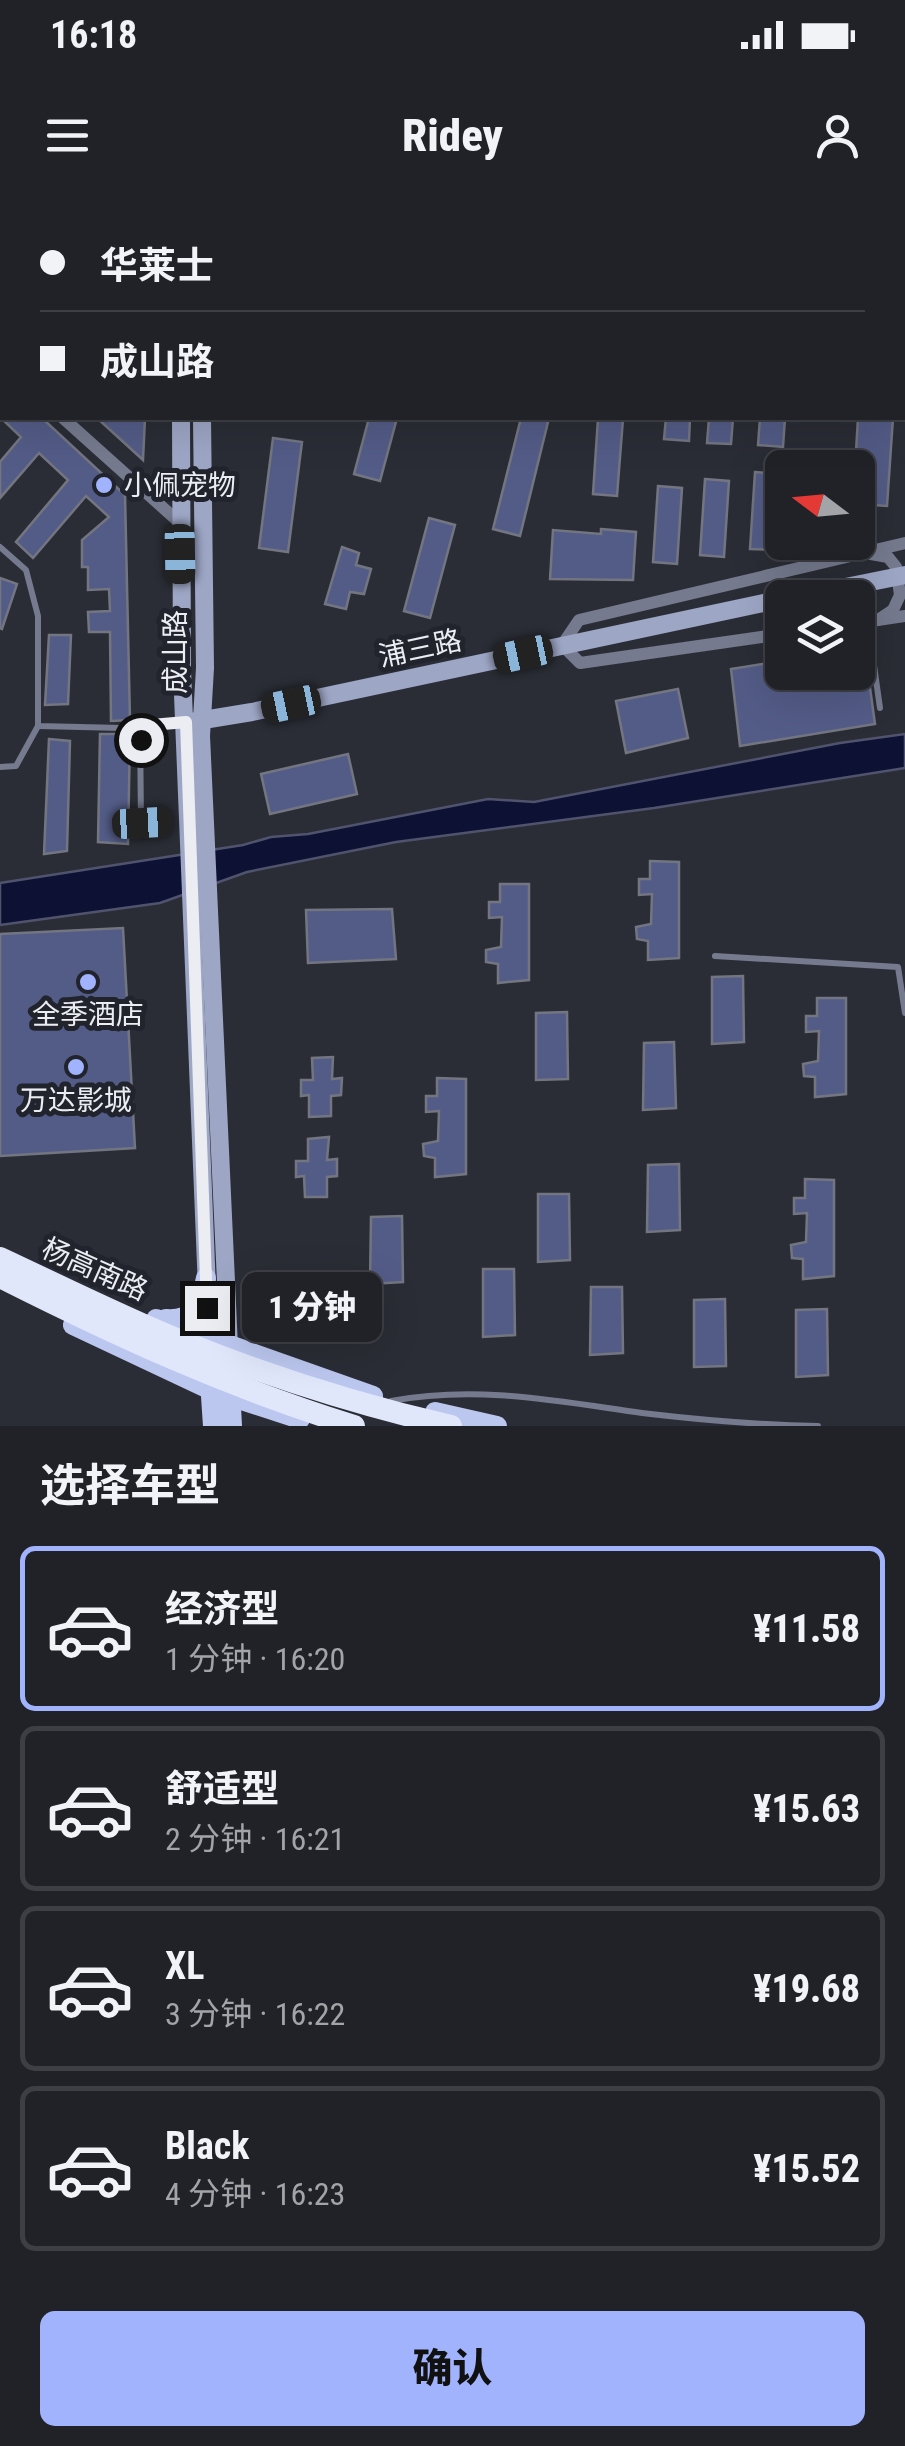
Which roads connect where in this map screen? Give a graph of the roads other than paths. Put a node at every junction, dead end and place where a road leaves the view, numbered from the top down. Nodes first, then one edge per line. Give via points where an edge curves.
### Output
1 (65, 420) edge
2 (181, 420) edge
3 (202, 420) edge
4 (180, 523) junction
5 (905, 544) edge
6 (0, 547) edge
7 (875, 551) edge
8 (875, 555) edge
9 (835, 560) edge
10 (905, 574) edge
11 (875, 580) edge
12 (765, 602) edge
13 (905, 616) edge
14 (875, 619) edge
15 (875, 621) edge
16 (765, 636) edge
17 (562, 646) junction
18 (875, 672) edge
19 (880, 708) dead end
20 (194, 721) junction
21 (38, 726) junction
22 (140, 726) junction
23 (0, 768) edge
24 (162, 822) dead end
25 (200, 908) junction
26 (715, 956) dead end
27 (905, 1012) edge
28 (0, 1247) edge
29 (0, 1258) edge
30 (0, 1277) edge
31 (206, 1278) junction
32 (0, 1288) edge
33 (149, 1316) junction
34 (208, 1339) junction
35 (230, 1347) junction
36 (220, 1393) junction
37 (391, 1401) junction
38 (212, 1426) edge
39 (232, 1426) edge
40 (321, 1426) edge
41 (354, 1426) edge
42 (451, 1426) edge
43 (496, 1426) edge
44 (818, 1426) edge

1 - 4 street
2 - 4 main road, 成山路
3 - 20 main road, 成山路 via 205,668
4 - 20 main road, 成山路
5 - 7 street
6 - 21 lane via 26,570 38,616
8 - 14 street via 896,568 900,595 893,610
9 - 17 street via 580,620
10 - 11 main road, bridge
12 - 17 main road, 浦三路
13 - 15 street
16 - 17 street via 580,663
17 - 20 main road, 浦三路
18 - 19 lane
20 - 22 lane
20 - 25 main road, 成山路
21 - 22 lane
21 - 23 lane via 16,766
22 - 24 lane via 142,823
25 - 31 main road, 成山路
25 - 35 main road, 成山路
26 - 27 lane via 898,967
28 - 33 main road, 杨高南路
29 - 42 highway, 杨高南路, bridge via 250,1367
30 - 41 highway, 杨高南路, bridge via 175,1362
31 - 33 main road via 193,1314 183,1320
31 - 34 main road, 成山路
32 - 36 main road, 杨高南路
33 - 34 main road, 杨高南路
34 - 35 main road, 杨高南路
34 - 36 main road, 成山路
35 - 36 main road, 成山路
35 - 37 main road, 杨高南路
36 - 38 main road, 成山路
36 - 39 main road, 成山路
36 - 40 main road, 杨高南路
37 - 43 main road, 杨高南路
37 - 44 lane, 杨高南路 via 488,1394 716,1422

